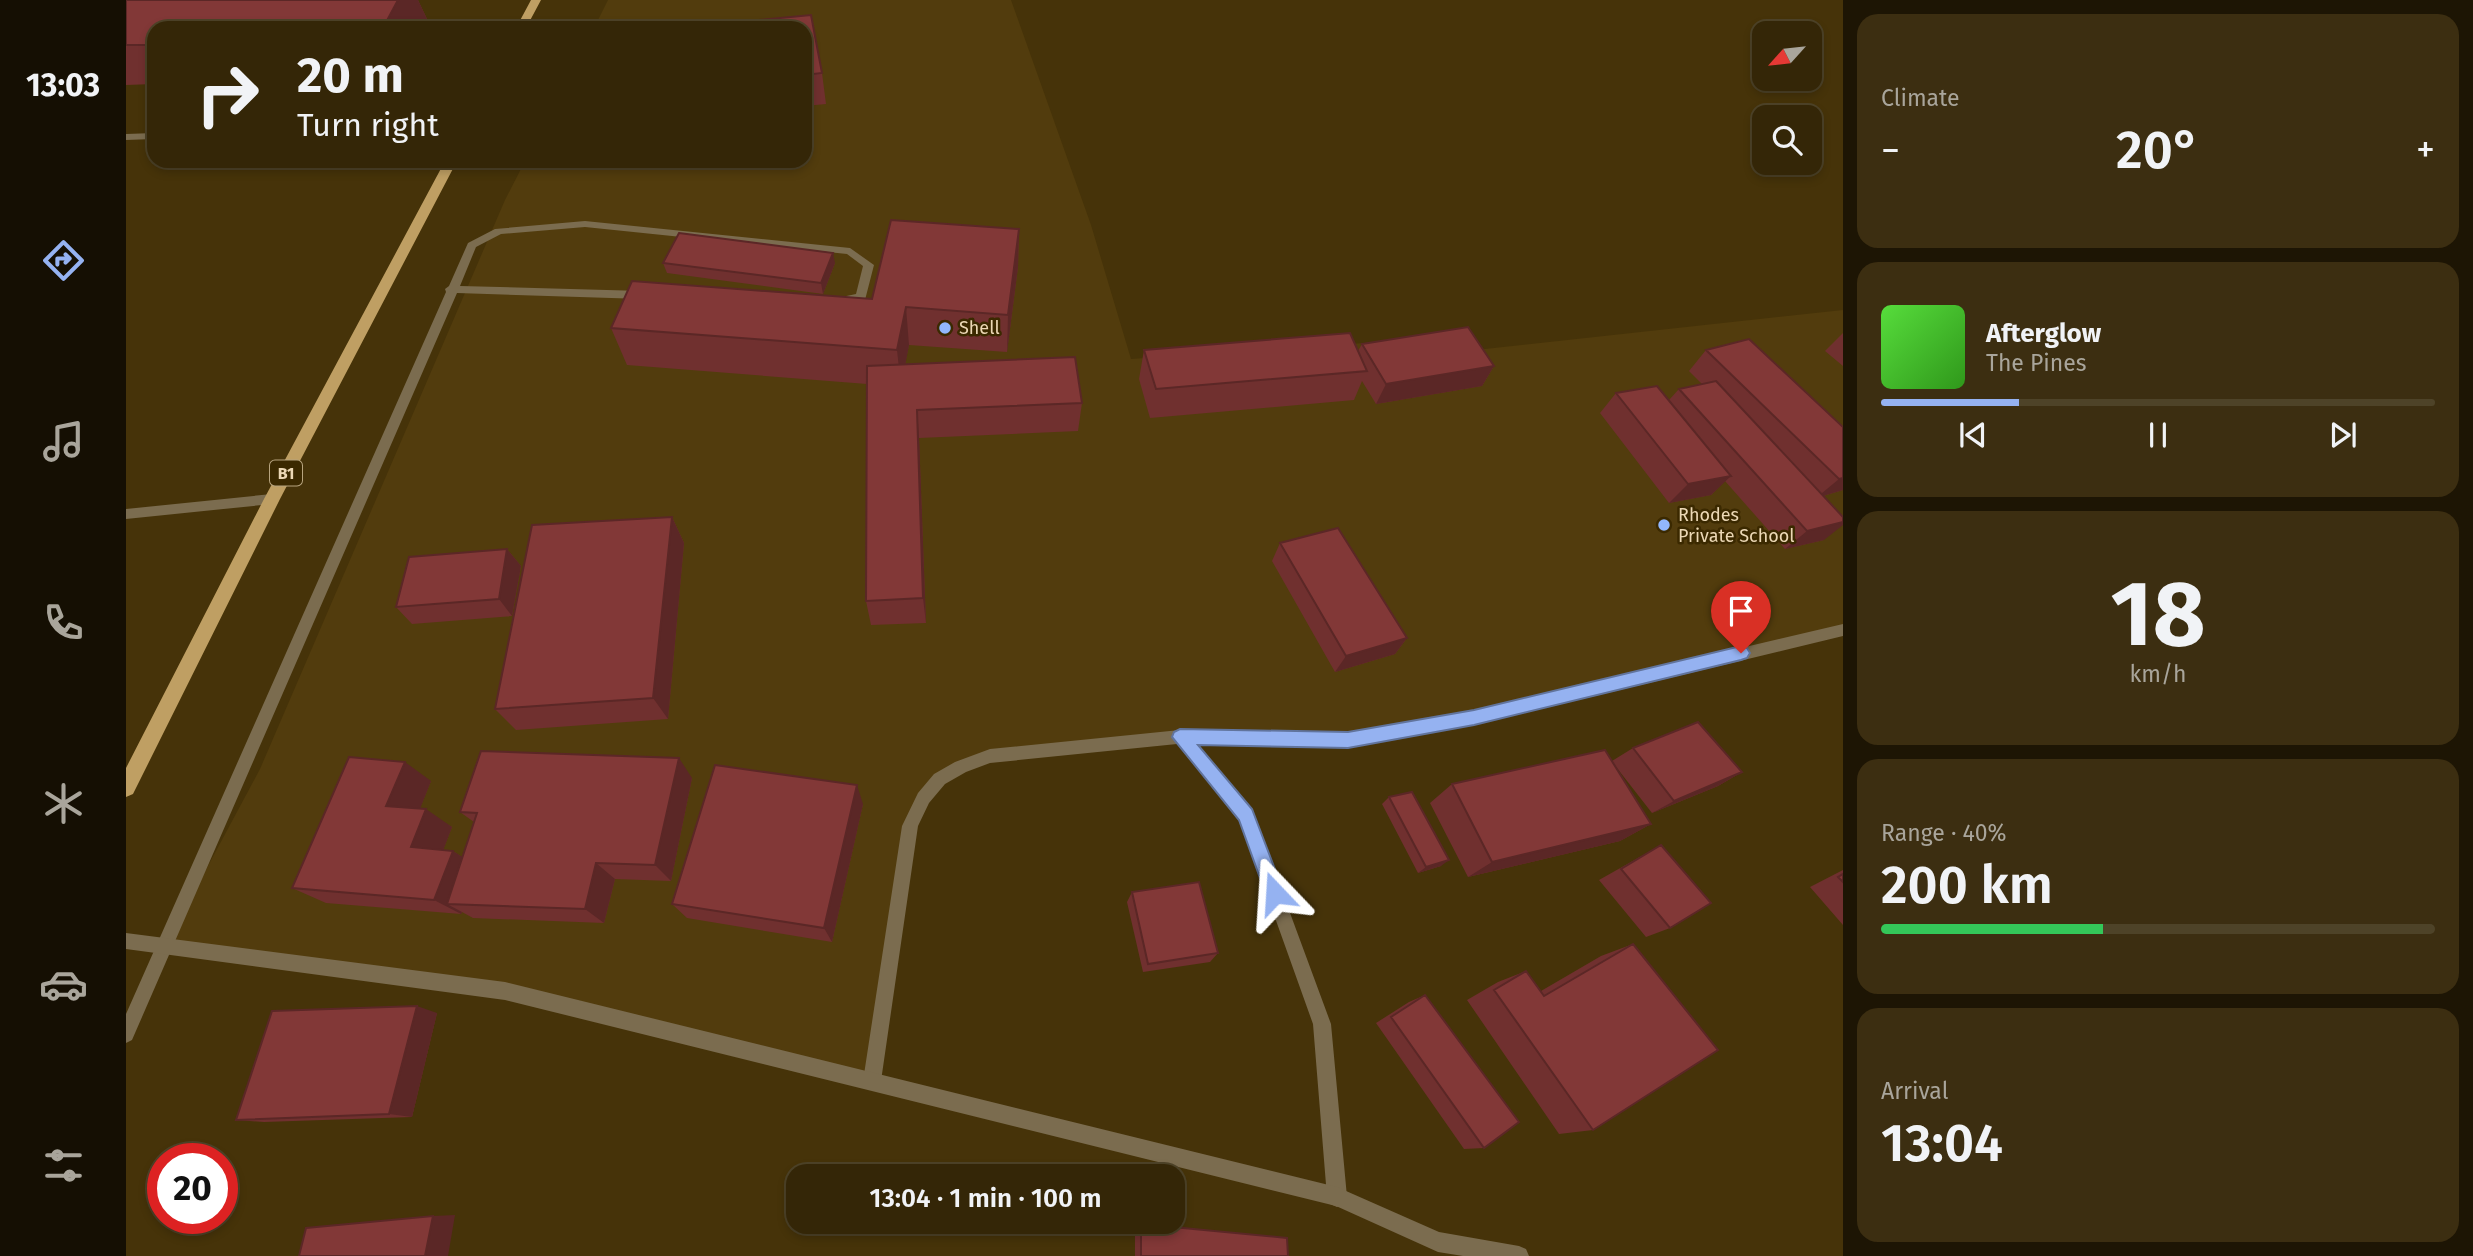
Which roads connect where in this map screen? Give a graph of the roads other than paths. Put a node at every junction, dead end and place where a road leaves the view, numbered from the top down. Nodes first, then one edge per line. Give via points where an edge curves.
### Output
1 (536, 0) edge
2 (525, 21) edge
3 (147, 136) edge
4 (126, 137) edge
5 (447, 168) edge
6 (450, 289) junction
7 (652, 296) edge
8 (832, 303) edge
9 (272, 499) junction
10 (126, 514) edge
11 (1843, 630) edge
12 (1180, 737) junction
13 (126, 788) edge
14 (126, 941) edge
15 (165, 946) junction
16 (126, 1034) edge
17 (872, 1081) junction
18 (1337, 1197) junction
19 (1519, 1256) edge

1 - 2 main road
3 - 4 street
5 - 9 main road, B1
6 - 7 street
6 - 8 street via 471,245 499,231 585,224 850,251 869,265 861,297
6 - 15 street
9 - 10 street
9 - 13 main road, B1
11 - 12 street via 1474,718 1348,740
12 - 17 street via 990,756 938,778 920,801 910,826
12 - 18 street via 1246,815 1322,1024
14 - 15 street
15 - 16 street
15 - 17 street via 505,991
17 - 18 street
18 - 19 street via 1438,1242

